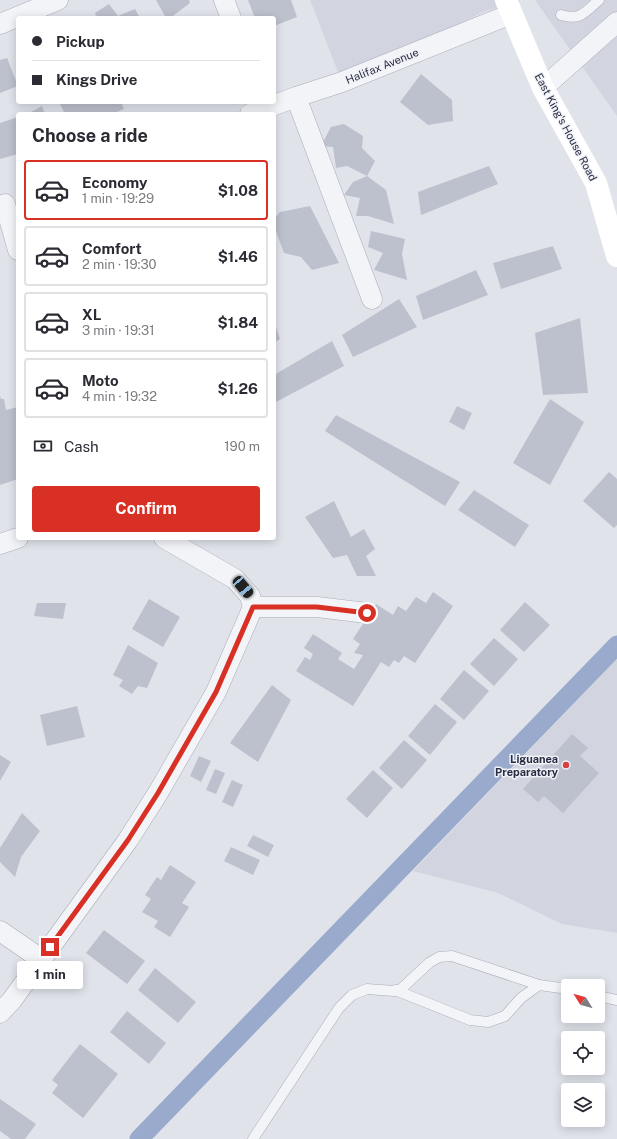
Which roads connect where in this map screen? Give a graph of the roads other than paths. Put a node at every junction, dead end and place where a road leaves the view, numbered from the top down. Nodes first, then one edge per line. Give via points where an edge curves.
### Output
1 (58, 0) edge
2 (224, 0) edge
3 (599, 0) edge
4 (508, 7) edge
5 (561, 15) dead end
6 (19, 16) edge
7 (230, 16) edge
8 (16, 17) edge
9 (617, 22) edge
10 (0, 24) edge
11 (543, 88) junction
12 (296, 97) junction
13 (276, 103) edge
14 (273, 104) edge
15 (260, 108) edge
16 (8, 203) edge
17 (16, 241) edge
18 (617, 256) edge
19 (372, 299) dead end
20 (16, 539) edge
21 (168, 540) edge
22 (0, 544) edge
23 (253, 607) junction
24 (367, 613) dead end
25 (0, 931) edge
26 (41, 959) junction
27 (539, 985) junction
28 (561, 988) edge
29 (395, 990) junction
30 (605, 997) edge
31 (617, 1000) edge
32 (0, 1013) edge
33 (253, 1139) edge

1 - 6 street
2 - 7 street
3 - 5 lane via 581,16 572,19
4 - 11 main road, East King's House Road
4 - 12 street, Halifax Avenue via 342,82
8 - 10 street
9 - 11 street
11 - 18 main road, East King's House Road via 596,183
12 - 13 street, Halifax Avenue
12 - 19 street
14 - 15 street, Halifax Avenue
16 - 17 street
20 - 22 street
21 - 23 street via 235,578 250,596
23 - 24 street via 317,607
23 - 26 street via 216,692 158,793 128,840
25 - 26 street
26 - 32 street
27 - 28 lane
27 - 29 lane via 452,956 429,963 401,989
27 - 29 lane via 521,998 505,1016 488,1022 470,1020
29 - 33 lane via 367,989 352,995 339,1008
30 - 31 lane

